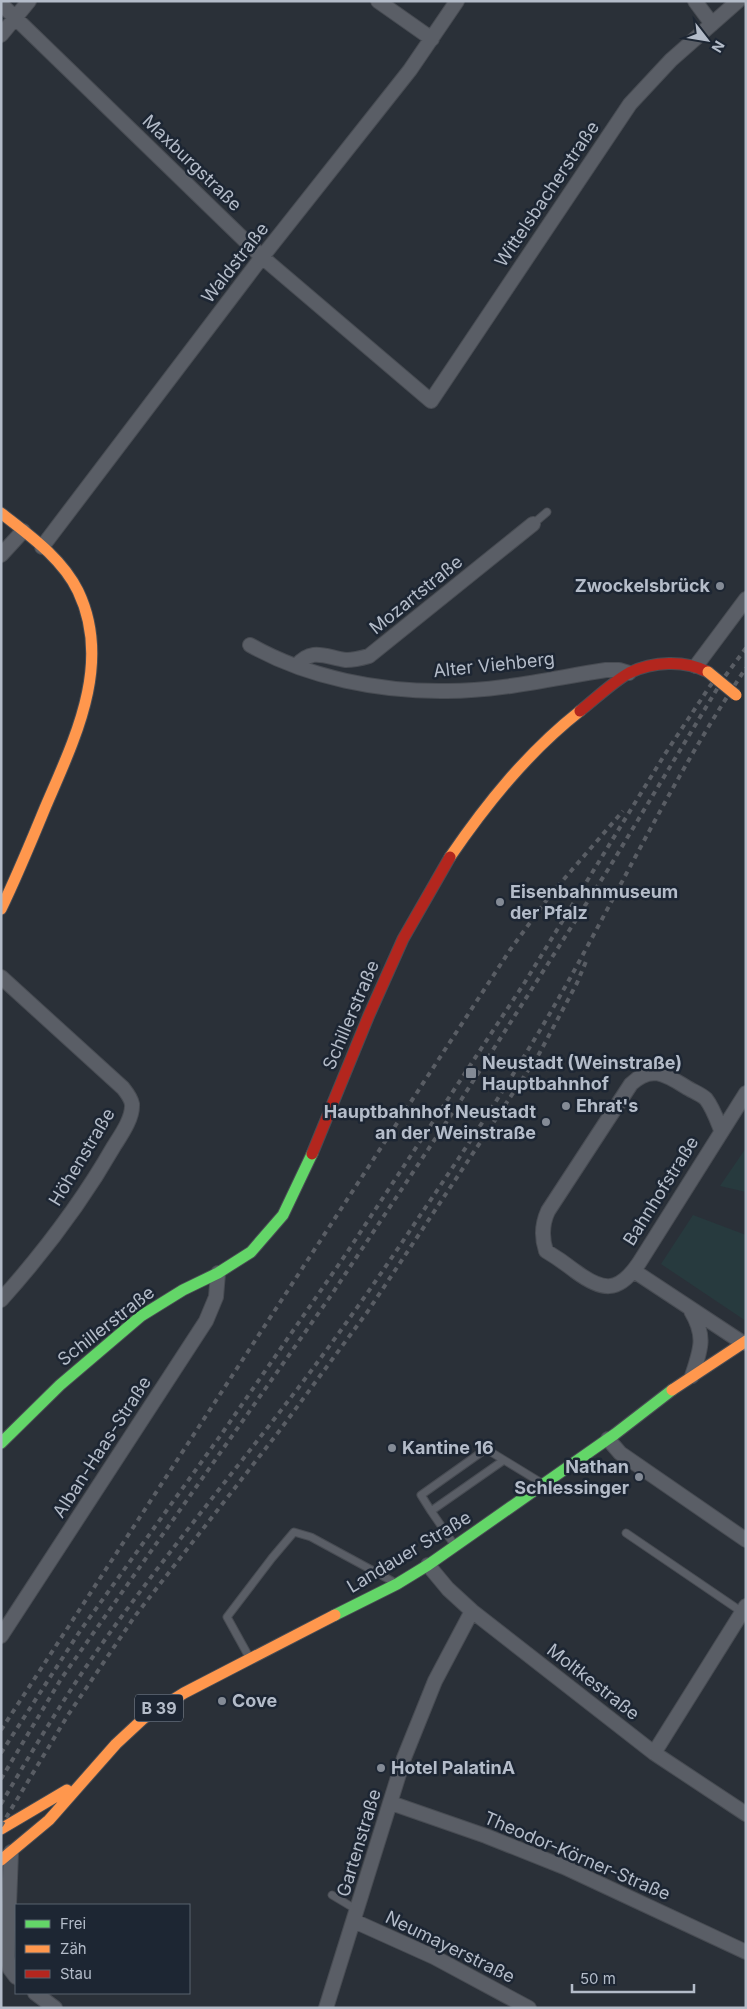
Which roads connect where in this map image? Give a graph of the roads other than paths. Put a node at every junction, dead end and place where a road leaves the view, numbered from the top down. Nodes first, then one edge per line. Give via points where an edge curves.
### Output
1 (29, 1) edge
2 (378, 1) edge
3 (457, 1) edge
4 (695, 1) edge
5 (738, 1) edge
6 (1, 4) edge
7 (15, 18) junction
8 (712, 24) junction
9 (1, 35) edge
10 (432, 39) junction
11 (262, 257) junction
12 (430, 401) joint
13 (547, 512) dead end
14 (1, 513) edge
15 (533, 524) joint
16 (23, 531) junction
17 (42, 547) junction
18 (1, 555) edge
19 (746, 600) edge
20 (250, 645) dead end
21 (296, 666) junction
22 (702, 669) junction
23 (629, 673) junction
24 (746, 705) edge
25 (1, 909) edge
26 (1, 977) edge
27 (746, 1092) edge
28 (721, 1130) junction
29 (634, 1271) junction
30 (218, 1273) junction
31 (1, 1300) edge
32 (689, 1308) junction
33 (745, 1343) edge
34 (692, 1378) junction
35 (608, 1438) junction
36 (1, 1443) edge
37 (504, 1460) junction
38 (543, 1484) junction
39 (432, 1511) junction
40 (626, 1533) dead end
41 (746, 1540) edge
42 (456, 1547) junction
43 (428, 1565) junction
44 (397, 1584) junction
45 (744, 1609) edge
46 (472, 1611) junction
47 (1, 1636) edge
48 (250, 1658) junction
49 (654, 1754) junction
50 (85, 1779) junction
51 (391, 1803) junction
52 (746, 1814) edge
53 (1, 1830) edge
54 (7, 1853) edge
55 (332, 1895) dead end
56 (4, 1910) edge
57 (356, 1916) junction
58 (746, 1952) edge
59 (4, 1958) edge
60 (15, 1976) edge
61 (36, 1994) edge
62 (55, 2008) edge
63 (326, 2008) edge
64 (529, 2008) edge

1 - 7 street
2 - 10 street
3 - 10 street, Waldstraße
4 - 8 street
5 - 8 street, Wittelsbacherstraße
6 - 7 street, Maxburgstraße
7 - 9 street
7 - 11 street, Maxburgstraße
8 - 12 street, Wittelsbacherstraße via 656,74 630,104
10 - 11 street, Waldstraße
11 - 12 street, Maxburgstraße
11 - 17 street, Waldstraße
13 - 15 lane, Mozartstraße
14 - 16 street
15 - 21 street, Mozartstraße via 369,656 348,660 315,654
16 - 17 street
16 - 18 street
17 - 25 street via 67,573 81,598 90,634 91,682 78,730
19 - 22 street
20 - 21 street, Alter Viehberg
21 - 23 street, Alter Viehberg via 379,686 448,691 606,670
22 - 23 street, Schillerstraße via 676,663
22 - 24 street, bridge
23 - 30 street, Schillerstraße via 564,724 525,761 481,812 446,864 403,939 304,1174 283,1215 251,1252
26 - 31 street, Höhenstraße via 123,1088 132,1105 125,1127 74,1209 34,1263
27 - 28 street, Bahnhofstraße
28 - 29 street, Bahnhofstraße
28 - 29 street, Bahnhofstraße via 705,1098 667,1075 650,1073 636,1079 544,1218 542,1234 546,1251 590,1282 602,1286 617,1285
29 - 32 street, Bahnhofstraße
30 - 36 street, Schillerstraße via 141,1316 60,1385
30 - 47 street, Alban-Haas-Straße via 216,1297 206,1321
32 - 33 street, Bahnhofstraße
32 - 34 street via 697,1321 701,1338
33 - 34 street, Landauer Straße / B 39
34 - 35 street, Landauer Straße / B 39
35 - 38 street, Landauer Straße / B 39
35 - 41 street via 620,1453
37 - 38 lane
37 - 39 lane
37 - 39 lane via 486,1449 421,1495
38 - 42 street, Landauer Straße / B 39
39 - 42 lane
40 - 45 lane
42 - 43 street, Landauer Straße / B 39
43 - 44 street, Landauer Straße / B 39
43 - 46 street, Moltkestraße
44 - 48 street, Landauer Straße / B 39
44 - 48 lane via 311,1537 294,1532 227,1617
45 - 49 street
46 - 49 street, Moltkestraße
46 - 51 street, Gartenstraße via 420,1716
48 - 50 street, Landauer Straße / B 39 via 144,1718
49 - 52 street, Moltkestraße
50 - 53 street, Landauer Straße / B 39
50 - 54 street, Landauer Straße / B 39 via 49,1820
51 - 57 street, Gartenstraße
51 - 58 street, Theodor-Körner-Straße via 564,1867
54 - 56 street via 10,1891
55 - 57 lane
56 - 59 street
57 - 63 street, Gartenstraße
57 - 64 street, Neumayerstraße
59 - 60 street
61 - 62 street

